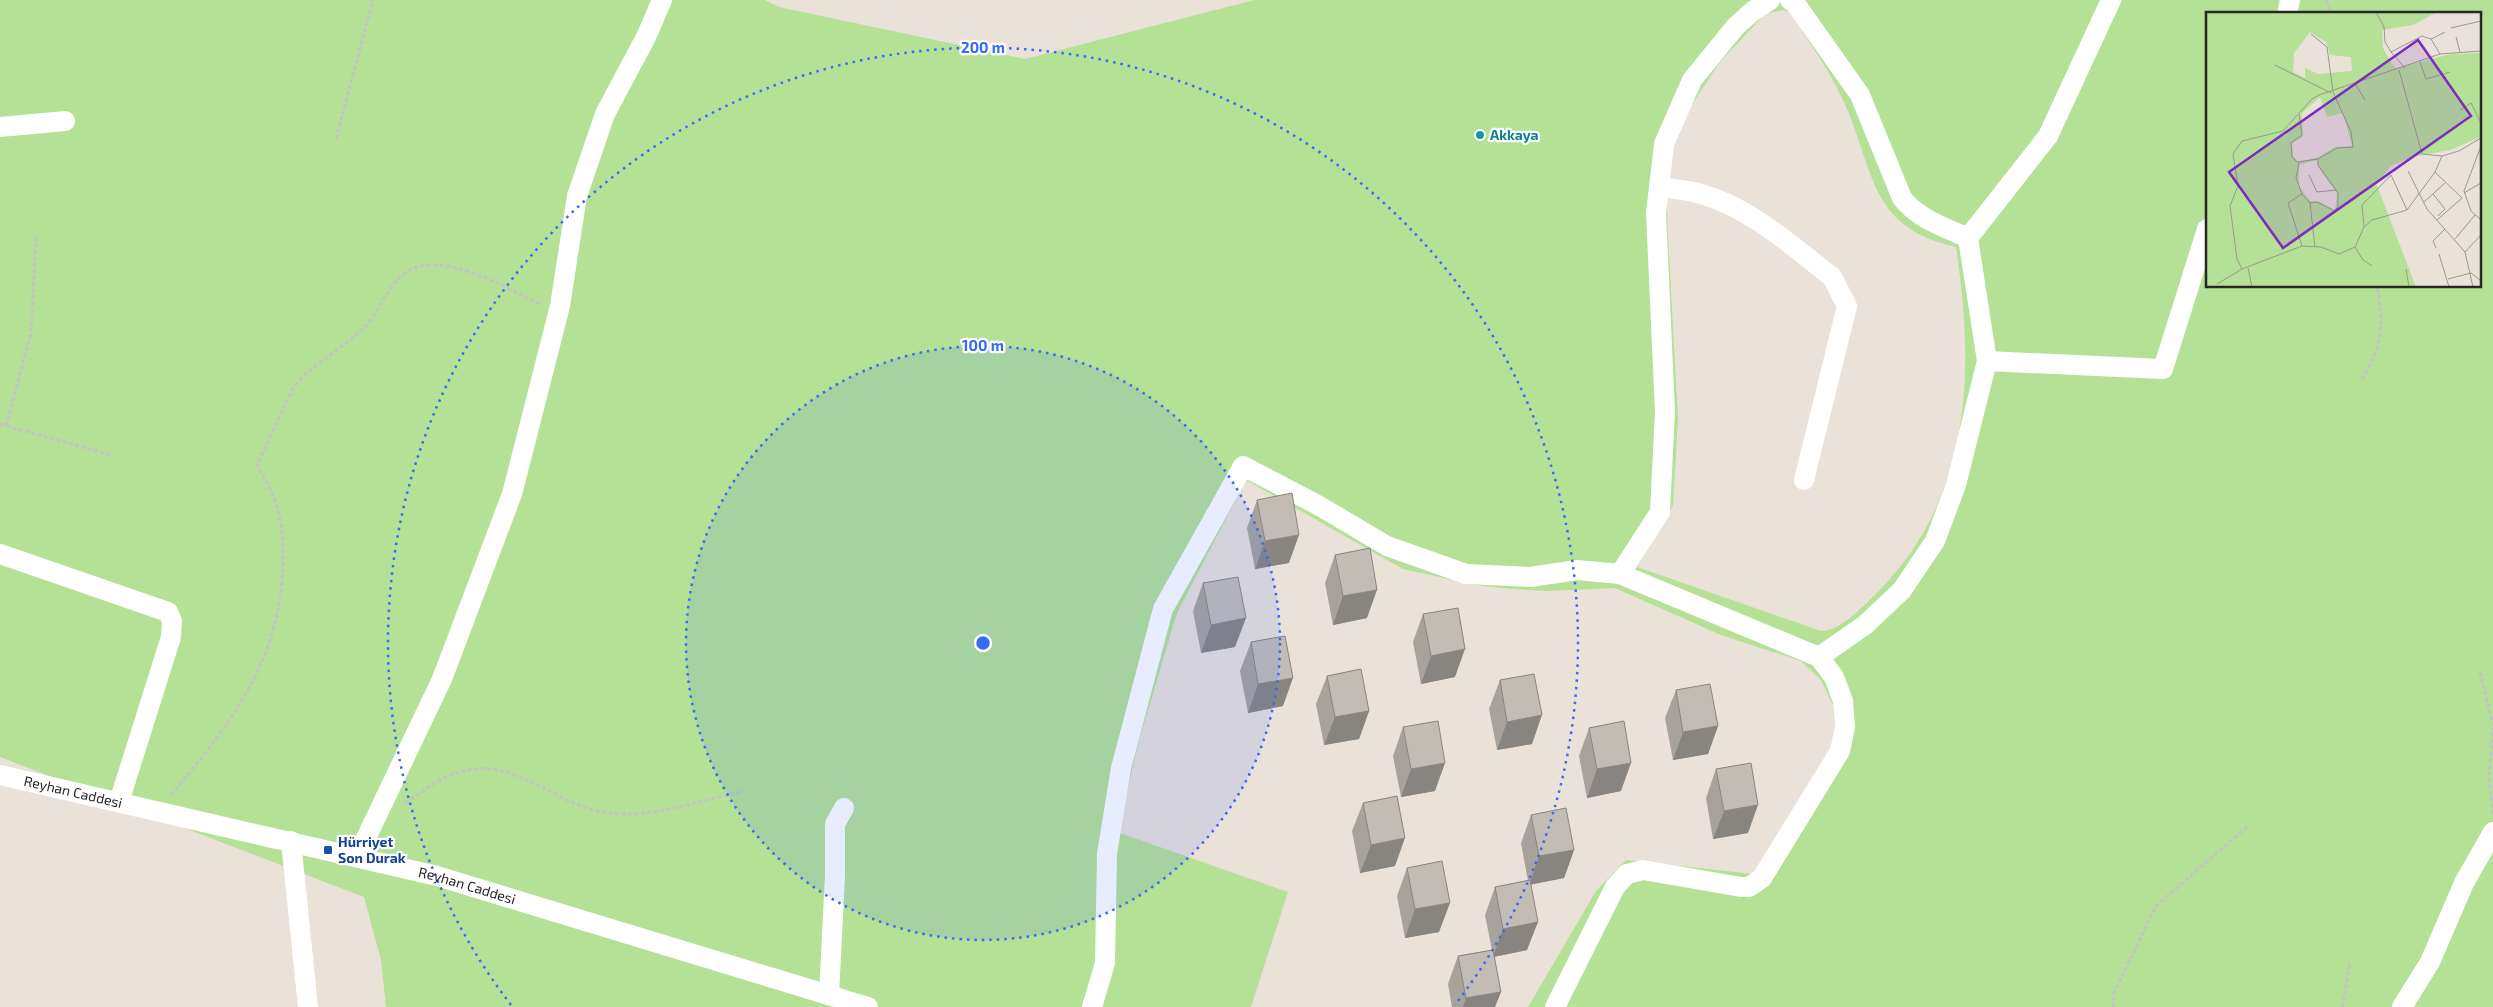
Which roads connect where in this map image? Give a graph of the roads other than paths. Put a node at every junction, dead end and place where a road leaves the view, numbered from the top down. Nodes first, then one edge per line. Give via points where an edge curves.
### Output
1 (662, 0) edge
2 (1770, 0) edge
3 (1790, 0) edge
4 (2111, 0) edge
5 (65, 121) dead end
6 (0, 127) edge
7 (1659, 187) junction
8 (2206, 232) edge
9 (1968, 238) junction
10 (1987, 361) junction
11 (1804, 480) dead end
12 (0, 554) edge
13 (1620, 574) junction
14 (1819, 657) junction
15 (0, 774) edge
16 (118, 802) junction
17 (844, 808) dead end
18 (2493, 832) edge
19 (291, 841) junction
20 (357, 857) junction
21 (829, 995) junction
22 (308, 1007) edge
23 (868, 1007) edge
24 (1092, 1007) edge
25 (1555, 1007) edge
26 (2402, 1007) edge

1 - 20 street via 605,114 577,196 558,313 508,503 442,679
2 - 7 street via 1736,26 1692,80 1664,144
3 - 9 street via 1860,95 1902,198 1910,209
4 - 9 street via 2048,136
5 - 6 street
7 - 11 street via 1702,194 1740,211 1765,225 1832,276 1838,285 1846,306
7 - 13 street via 1656,213 1665,412 1660,512
8 - 10 street via 2163,369
9 - 10 street
10 - 14 street via 1956,485 1935,541 1902,590 1865,625
12 - 16 street via 168,612 172,621 172,638
13 - 14 street
13 - 24 street via 1577,570 1530,577 1466,574 1387,546 1243,466 1163,609 1121,768 1106,854 1105,963
14 - 25 street via 1834,677 1843,701 1845,727 1840,752 1762,878 1749,887 1741,887 1643,870 1627,874 1615,886
15 - 16 street, Reyhan Caddesi
16 - 19 street, Reyhan Caddesi
17 - 21 street via 835,824
18 - 26 street via 2464,883 2430,962
19 - 20 street, Reyhan Caddesi
19 - 22 street
20 - 21 street, Reyhan Caddesi via 437,876
21 - 23 street, Reyhan Caddesi

